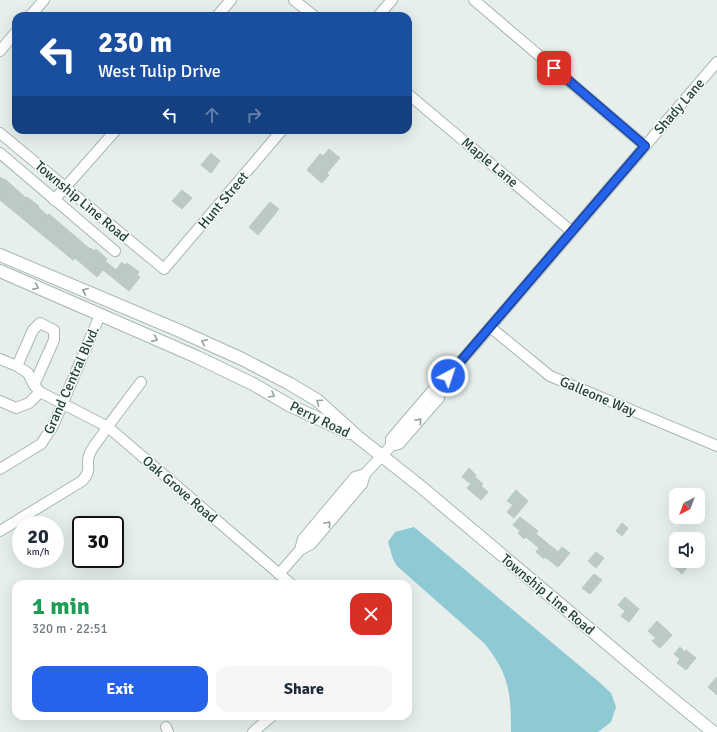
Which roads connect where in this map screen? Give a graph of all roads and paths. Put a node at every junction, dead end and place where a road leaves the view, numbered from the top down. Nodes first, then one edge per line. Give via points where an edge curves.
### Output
1 (44, 0) edge
2 (231, 0) edge
3 (294, 0) edge
4 (474, 0) edge
5 (386, 2) edge
6 (34, 12) edge
7 (220, 12) edge
8 (309, 12) edge
9 (380, 12) edge
10 (12, 37) edge
11 (0, 51) edge
12 (717, 62) edge
13 (412, 97) edge
14 (0, 133) edge
15 (113, 134) edge
16 (279, 134) edge
17 (645, 146) junction
18 (0, 154) edge
19 (66, 188) junction
20 (54, 200) junction
21 (571, 231) junction
22 (115, 251) dead end
23 (0, 255) edge
24 (164, 269) joint
25 (0, 271) edge
26 (100, 315) junction
27 (490, 327) junction
28 (0, 359) edge
29 (17, 366) junction
30 (141, 382) dead end
31 (37, 388) junction
32 (0, 401) edge
33 (63, 403) junction
34 (108, 426) junction
35 (359, 438) junction
36 (717, 446) edge
37 (382, 455) junction
38 (0, 469) edge
39 (0, 531) edge
40 (279, 574) junction
41 (286, 580) edge
42 (267, 720) edge
43 (253, 732) edge
44 (714, 732) edge

1 - 6 street
2 - 7 street
3 - 8 street
4 - 17 street
5 - 9 street
10 - 11 street
12 - 17 street, Shady Lane
13 - 21 street, Maple Lane
14 - 19 street, Township Line Road
15 - 19 street
16 - 24 street, Hunt Street
17 - 21 street, Shady Lane
18 - 20 street
19 - 20 street
19 - 24 street, Township Line Road
20 - 22 street
21 - 27 street, Shady Lane
35 -> 23 street, Perry Road via 317,400 264,370 180,331
25 -> 26 street, Perry Road
26 - 33 street, Grand Central Blvd.
26 -> 35 street, Perry Road via 211,364
27 - 36 street, Galleone Way via 550,376
27 - 37 street, Shady Lane via 391,439 391,446
28 - 29 street
29 - 31 street via 28,373
29 - 31 street via 33,330 40,323 54,330 54,340
30 - 34 street
31 - 32 street via 28,403 16,408
31 - 33 street, Oak Grove Road
33 - 34 street, Oak Grove Road
33 - 38 street, Grand Central Blvd. via 53,426 41,444
34 - 39 street via 91,452 88,460 90,468 82,481
34 - 40 street, Oak Grove Road
35 - 37 street, Township Line Road
37 - 40 street via 365,474 362,484 311,544 300,550
37 - 44 street, Township Line Road
40 - 41 street, Oak Grove Road
42 - 43 street

